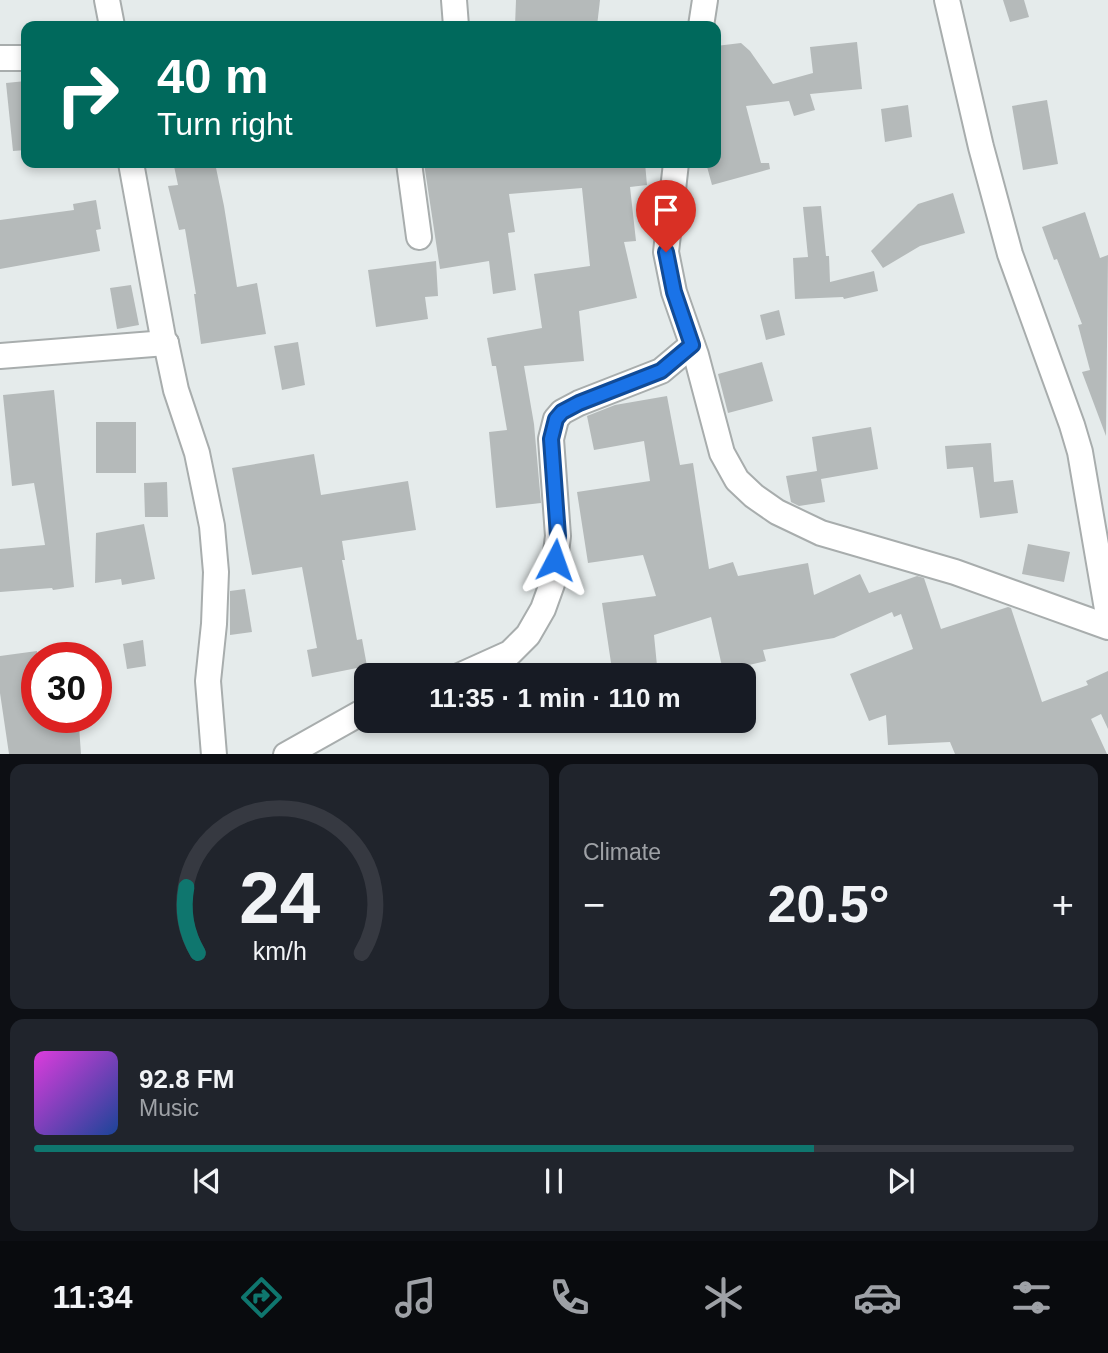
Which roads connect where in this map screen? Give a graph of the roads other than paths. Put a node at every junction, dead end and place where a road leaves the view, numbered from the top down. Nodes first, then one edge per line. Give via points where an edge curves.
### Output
1 (454, 0) edge
2 (705, 0) edge
3 (947, 0) edge
4 (107, 1) edge
5 (110, 21) edge
6 (456, 21) edge
7 (703, 21) edge
8 (0, 58) edge
9 (21, 58) edge
10 (132, 168) edge
11 (410, 168) edge
12 (675, 168) edge
13 (419, 237) dead end
14 (166, 344) junction
15 (692, 345) junction
16 (0, 356) edge
17 (1108, 615) edge
18 (1108, 627) edge
19 (488, 663) edge
20 (354, 717) edge
21 (214, 754) edge
22 (286, 754) edge

1 - 6 street
2 - 7 street
3 - 17 street via 1010,254 1080,452
4 - 5 street
8 - 9 street
10 - 14 street
11 - 13 street
12 - 15 street via 666,252
14 - 16 street
14 - 21 street via 212,526 216,572 208,681
15 - 18 street via 722,453 737,480 777,512 821,533 955,572
15 - 19 street via 661,371 579,403 556,419 551,439 558,536 552,584 528,635 510,653
20 - 22 street

